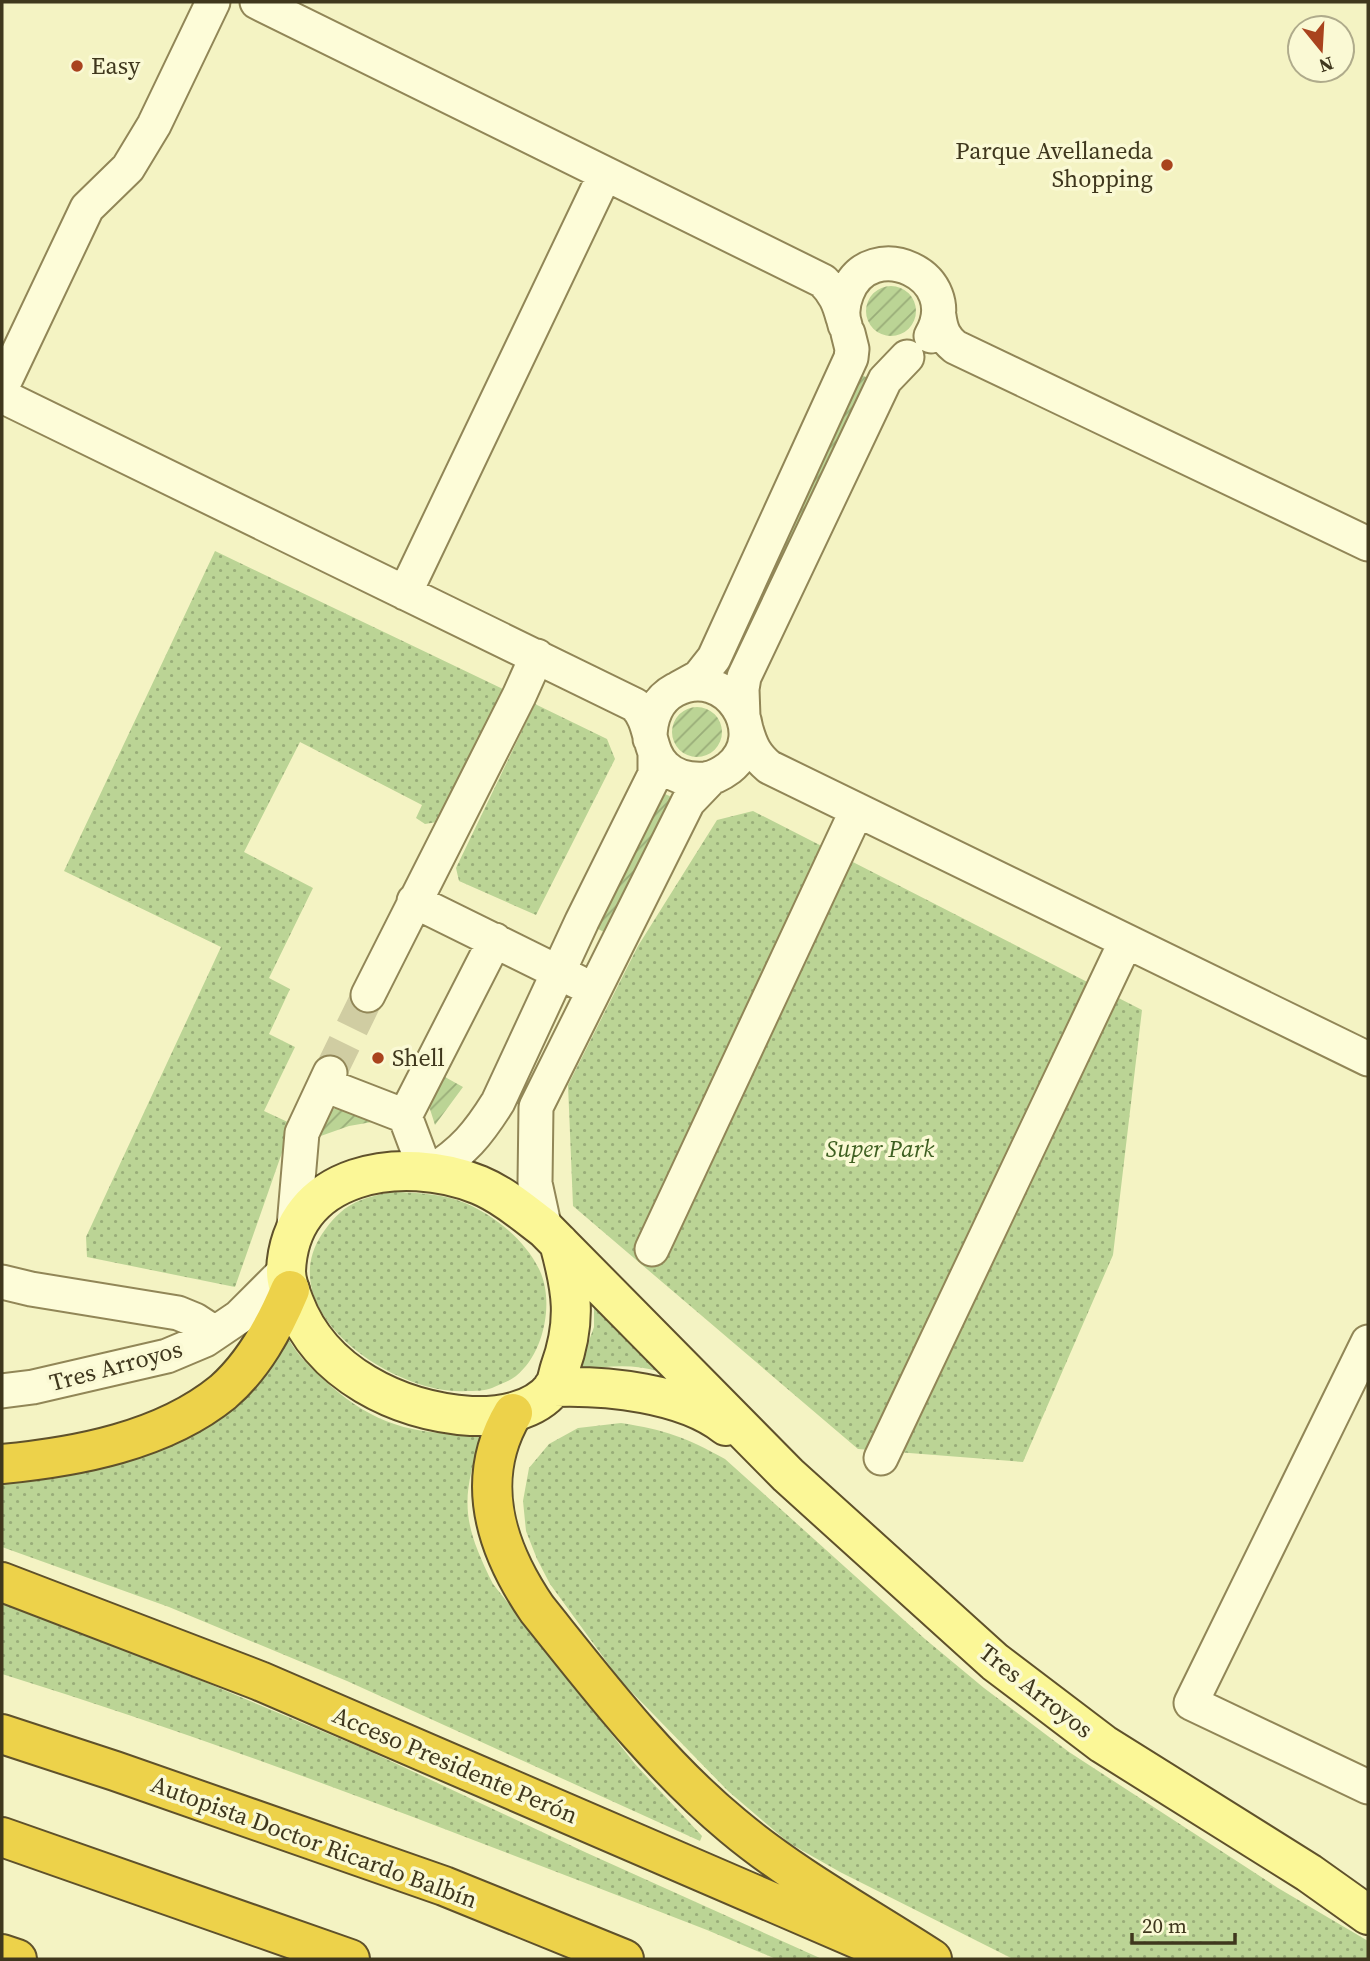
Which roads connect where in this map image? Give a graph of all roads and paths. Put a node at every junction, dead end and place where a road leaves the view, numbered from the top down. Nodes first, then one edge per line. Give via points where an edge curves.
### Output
1 (213, 2) edge
2 (257, 2) edge
3 (605, 174) junction
4 (858, 276) junction
5 (823, 281) junction
6 (939, 316) junction
7 (845, 326) junction
8 (955, 347) junction
9 (913, 354) junction
10 (2, 387) edge
11 (2, 396) edge
12 (1368, 544) edge
13 (405, 593) junction
14 (537, 656) junction
15 (674, 690) junction
16 (635, 705) junction
17 (744, 723) junction
18 (652, 746) junction
19 (769, 766) junction
20 (716, 776) junction
21 (857, 810) junction
22 (414, 901) junction
23 (495, 940) junction
24 (1126, 941) junction
25 (558, 972) junction
26 (592, 990) junction
27 (368, 995) tunnel mouth
28 (1368, 1059) edge
29 (405, 1115) junction
30 (428, 1172) junction
31 (552, 1236) junction
32 (652, 1249) dead end
33 (290, 1266) junction
34 (2, 1282) edge
35 (215, 1333) junction
36 (1368, 1342) edge
37 (553, 1387) junction
38 (2, 1391) edge
39 (513, 1413) junction
40 (881, 1458) dead end
41 (2, 1464) edge
42 (788, 1475) junction
43 (2, 1581) edge
44 (2, 1734) edge
45 (1368, 1787) edge
46 (2, 1837) edge
47 (1309, 1873) junction
48 (1368, 1902) edge
49 (1368, 1915) edge
50 (2, 1954) edge
51 (17, 1959) edge
52 (351, 1959) edge
53 (624, 1959) edge
54 (904, 1959) edge
55 (932, 1959) edge

1 - 10 street via 154,125 128,168 87,208
2 - 3 street
3 - 5 street
3 - 13 street
4 - 5 street
4 - 6 street via 889,263 920,272 938,300
4 - 7 street via 843,303
5 - 7 street via 838,301
6 - 8 street via 940,328
6 - 9 street via 929,341
7 - 9 street via 866,353 893,359
7 - 15 street via 851,358 714,658 699,677
8 - 9 street via 932,345
8 - 12 street
9 - 17 street via 885,380 744,677
11 - 13 street
13 - 14 street
14 - 16 street
14 - 22 street
15 - 16 street
15 - 17 street via 712,685 738,705
15 - 18 street via 655,709 650,724
16 - 18 street via 646,721
17 - 19 street via 751,747
17 - 20 street via 741,753
18 - 20 street via 663,766 676,775 691,779
18 - 25 street via 655,774
19 - 20 street via 748,764
19 - 21 street
20 - 26 street via 688,802
21 - 24 street
21 - 32 street
22 - 23 street
22 - 27 street
23 - 25 street
23 - 29 street
24 - 28 street
24 - 40 street
25 - 26 street
25 - 30 street via 481,1130 464,1149
26 - 31 street via 536,1107 535,1183
29 - 30 street
29 - 33 street via 327,1079 302,1132
30 - 31 main road, Tres Arroyos via 503,1197
30 - 33 main road, Tres Arroyos via 373,1173 329,1190 304,1214
31 - 37 main road via 572,1297 565,1353
31 - 42 main road, Tres Arroyos
33 - 35 street, Tres Arroyos via 239,1317
33 - 39 main road via 302,1324 344,1369 369,1387 422,1410 485,1416
33 - 41 highway via 274,1326 250,1363 222,1392 162,1428 105,1446
34 - 35 street via 178,1312
35 - 38 street, Tres Arroyos via 167,1356
36 - 45 street via 1191,1703
37 - 39 main road
37 - 42 main road, Tres Arroyos via 627,1392 697,1408
39 - 55 highway via 494,1460 495,1519 504,1551 537,1609 648,1742 733,1826 786,1866
42 - 47 main road, Tres Arroyos via 1043,1700 1113,1750
43 - 54 highway, Acceso Presidente Perón via 260,1681
44 - 53 highway, Autopista Doctor Ricardo Balbín via 444,1886
46 - 52 highway
47 - 48 main road, Tres Arroyos
47 - 49 main road, Tres Arroyos
50 - 51 highway

